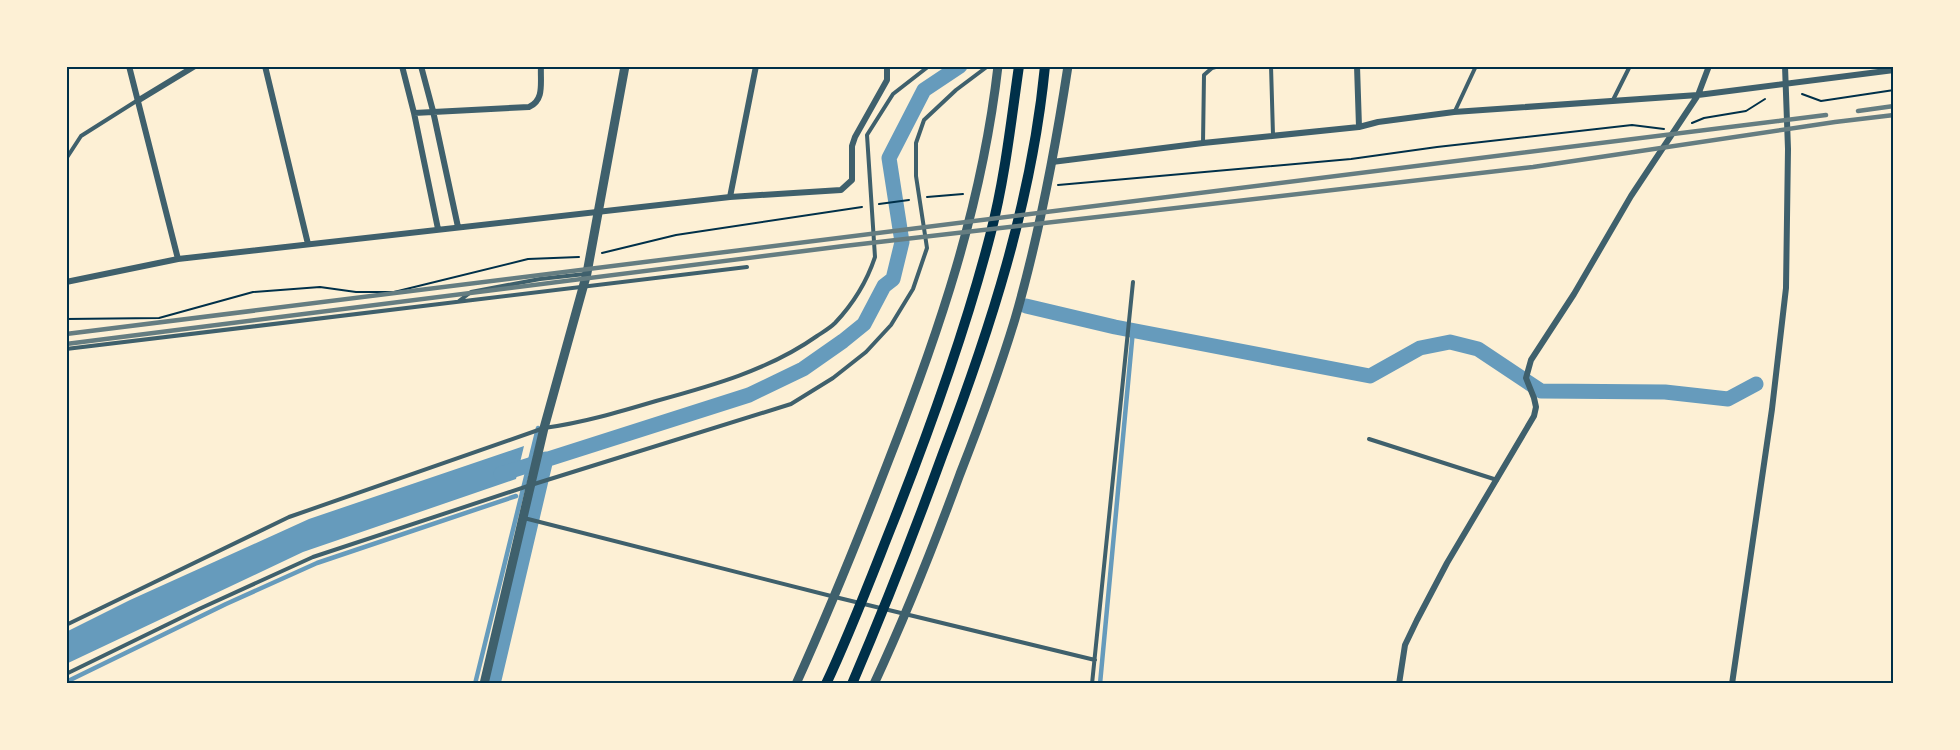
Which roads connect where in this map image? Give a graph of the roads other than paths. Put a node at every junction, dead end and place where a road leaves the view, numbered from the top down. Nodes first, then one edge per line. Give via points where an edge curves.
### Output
1 (129, 66) edge
2 (195, 66) edge
3 (265, 66) edge
4 (402, 66) edge
5 (421, 66) edge
6 (541, 66) edge
7 (625, 66) edge
8 (756, 66) edge
9 (887, 66) edge
10 (929, 66) edge
11 (988, 66) edge
12 (998, 66) edge
13 (1019, 66) edge
14 (1045, 66) edge
15 (1068, 66) edge
16 (1219, 66) edge
17 (1271, 66) edge
18 (1357, 66) edge
19 (1476, 66) edge
20 (1630, 66) edge
21 (1709, 66) edge
22 (1785, 66) edge
23 (1894, 70) edge
24 (1786, 84) junction
25 (1698, 95) junction
26 (138, 100) junction
27 (1613, 101) junction
28 (433, 111) junction
29 (1454, 112) junction
30 (414, 113) junction
31 (1359, 127) junction
32 (1273, 135) junction
33 (1203, 143) junction
34 (66, 159) edge
35 (1052, 162) junction
36 (730, 197) junction
37 (598, 211) junction
38 (458, 227) junction
39 (438, 229) junction
40 (308, 244) junction
41 (178, 259) junction
42 (747, 267) dead end
43 (587, 273) junction
44 (66, 282) edge
45 (1133, 282) dead end
46 (583, 286) junction
47 (458, 301) junction
48 (66, 349) edge
49 (544, 429) junction
50 (1369, 439) dead end
51 (1498, 480) junction
52 (531, 484) junction
53 (524, 518) junction
54 (835, 597) junction
55 (866, 605) junction
56 (884, 609) junction
57 (906, 614) junction
58 (66, 625) edge
59 (1095, 660) junction
60 (66, 674) edge
61 (484, 684) edge
62 (796, 684) edge
63 (826, 684) edge
64 (852, 684) edge
65 (874, 684) edge
66 (1092, 684) edge
67 (1400, 684) edge
68 (1732, 684) edge

1 - 26 street
2 - 26 street
3 - 40 street
4 - 30 street
5 - 28 street
6 - 28 street via 540,98 529,108
7 - 37 street
8 - 36 street
9 - 36 street via 887,80 852,146 852,180 848,186
10 - 49 lane via 893,94 867,135 874,256 855,298 834,324 802,347 754,370 580,423
11 - 52 lane via 924,120 915,156 927,248 913,289 891,325 866,352 791,404
12 - 54 street via 962,252 918,384
13 - 55 main road via 992,231 966,319
14 - 56 main road via 1030,167 999,296
15 - 35 street
16 - 33 lane via 1204,75
17 - 32 lane
18 - 31 street
19 - 29 lane
20 - 27 lane
21 - 25 street
22 - 24 street
23 - 24 street
24 - 25 street
24 - 68 street via 1786,288
25 - 27 street
25 - 51 street via 1531,360 1526,378 1536,407 1534,416
26 - 34 lane via 81,136
26 - 41 street
27 - 29 street
28 - 30 street
28 - 38 street
29 - 31 street
30 - 39 street
31 - 32 street
32 - 33 street
33 - 35 street
35 - 57 street via 1015,320
36 - 37 street
37 - 38 street
37 - 43 street
38 - 39 street
39 - 40 street
40 - 41 street
41 - 44 street
42 - 46 lane
43 - 46 street
43 - 47 lane via 471,292
45 - 59 lane
46 - 47 lane
46 - 49 street
47 - 48 lane
49 - 52 street
49 - 58 lane via 288,517
50 - 51 lane
51 - 67 street via 1417,620 1405,645
52 - 53 street
52 - 60 lane via 313,557
53 - 54 lane
53 - 61 street
54 - 55 lane
54 - 62 street
55 - 56 lane
55 - 63 main road
56 - 57 lane
56 - 64 main road
57 - 59 lane
57 - 65 street
59 - 66 lane

